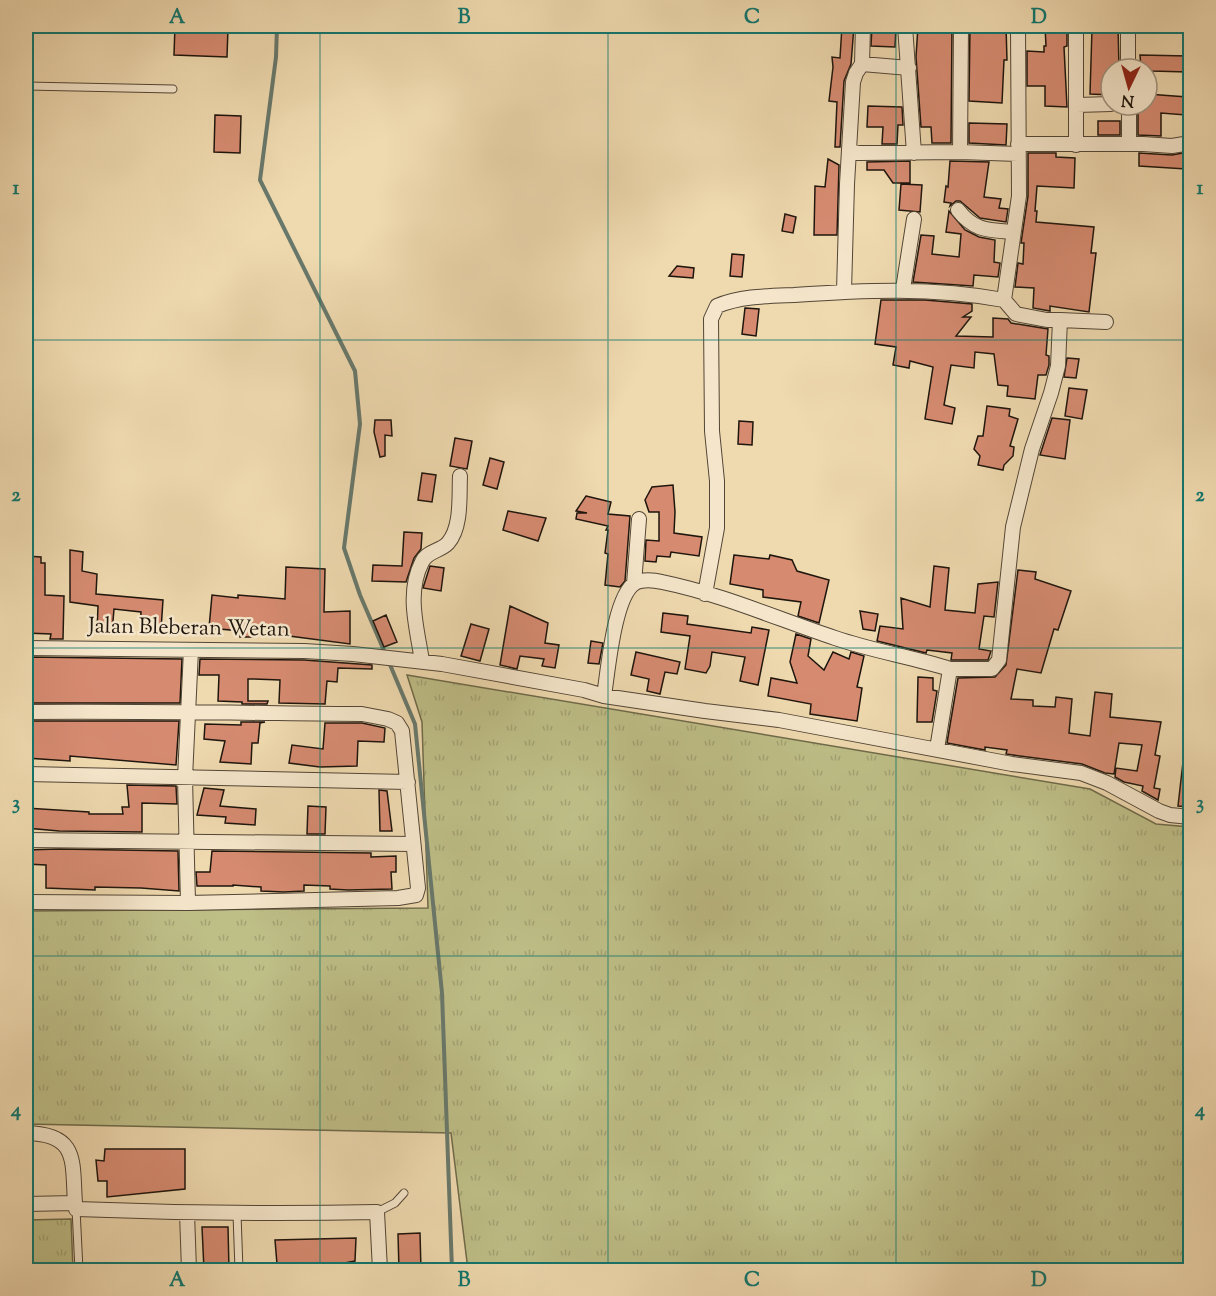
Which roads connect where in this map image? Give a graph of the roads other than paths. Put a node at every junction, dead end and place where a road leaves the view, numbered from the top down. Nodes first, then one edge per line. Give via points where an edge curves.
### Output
1 (862, 26) edge
2 (906, 26) edge
3 (962, 26) edge
4 (1018, 26) edge
5 (1076, 26) edge
6 (1128, 26) edge
7 (1128, 57) edge
8 (862, 64) junction
9 (909, 68) junction
10 (26, 86) edge
11 (173, 89) dead end
12 (1099, 104) edge
13 (1077, 105) junction
14 (1129, 117) edge
15 (1191, 143) edge
16 (1129, 144) junction
17 (1076, 145) junction
18 (849, 149) junction
19 (1018, 149) junction
20 (960, 152) junction
21 (914, 153) junction
22 (957, 210) dead end
23 (914, 219) dead end
24 (1013, 232) junction
25 (903, 289) junction
26 (844, 291) junction
27 (1004, 300) junction
28 (1060, 320) junction
29 (1106, 322) dead end
30 (460, 476) dead end
31 (639, 519) dead end
32 (634, 584) junction
33 (705, 594) junction
34 (26, 648) edge
35 (191, 650) junction
36 (418, 661) junction
37 (950, 669) junction
38 (604, 696) junction
39 (26, 712) edge
40 (189, 713) junction
41 (937, 750) junction
42 (26, 774) edge
43 (185, 778) junction
44 (408, 782) junction
45 (1191, 817) edge
46 (26, 840) edge
47 (186, 842) junction
48 (413, 844) junction
49 (26, 902) edge
50 (188, 903) junction
51 (26, 1133) edge
52 (404, 1193) dead end
53 (26, 1204) edge
54 (76, 1206) junction
55 (377, 1212) junction
56 (187, 1214) junction
57 (237, 1214) junction
58 (79, 1270) edge
59 (189, 1270) edge
60 (239, 1270) edge
61 (380, 1270) edge

1 - 8 street
2 - 9 street
3 - 20 street
4 - 19 street
5 - 13 street
6 - 7 street
8 - 9 street
8 - 18 street via 853,82
9 - 21 street
10 - 11 lane
12 - 13 street
13 - 17 street
14 - 16 street
15 - 16 street
16 - 17 street
17 - 19 street
18 - 21 street via 859,153
18 - 26 street
19 - 20 street
19 - 24 street via 1020,196
20 - 21 street
22 - 24 street via 974,226
23 - 25 street
24 - 27 street
25 - 26 street
25 - 27 street
26 - 33 street via 736,300 717,306 713,312 712,431 717,528
27 - 28 street via 1016,314
28 - 29 street
28 - 37 street via 1058,366 1013,527 999,660 992,669
30 - 36 street via 456,528 447,544 425,556 412,595
31 - 32 street
32 - 33 street via 659,581
32 - 38 street via 626,593 615,622
33 - 37 street via 846,642
34 - 35 street, Jalan Bleberan Wetan
35 - 36 street, Jalan Bleberan Wetan via 304,651
35 - 40 street
36 - 38 street, Jalan Bleberan Wetan
37 - 41 street
38 - 41 street, Jalan Bleberan Wetan via 779,720
39 - 40 street
40 - 43 street
40 - 44 street via 362,714 388,719 402,731
41 - 45 street, Jalan Bleberan Wetan via 1081,773 1159,811
42 - 43 street
43 - 44 street
43 - 47 street
44 - 48 street
46 - 47 street
47 - 48 street
47 - 50 street
48 - 50 street via 418,888 411,897
49 - 50 street
51 - 54 street via 56,1137 66,1145 71,1154
52 - 55 lane
53 - 54 street
54 - 56 street
54 - 58 lane
55 - 57 street
55 - 61 street
56 - 57 street
56 - 59 street
57 - 60 lane

